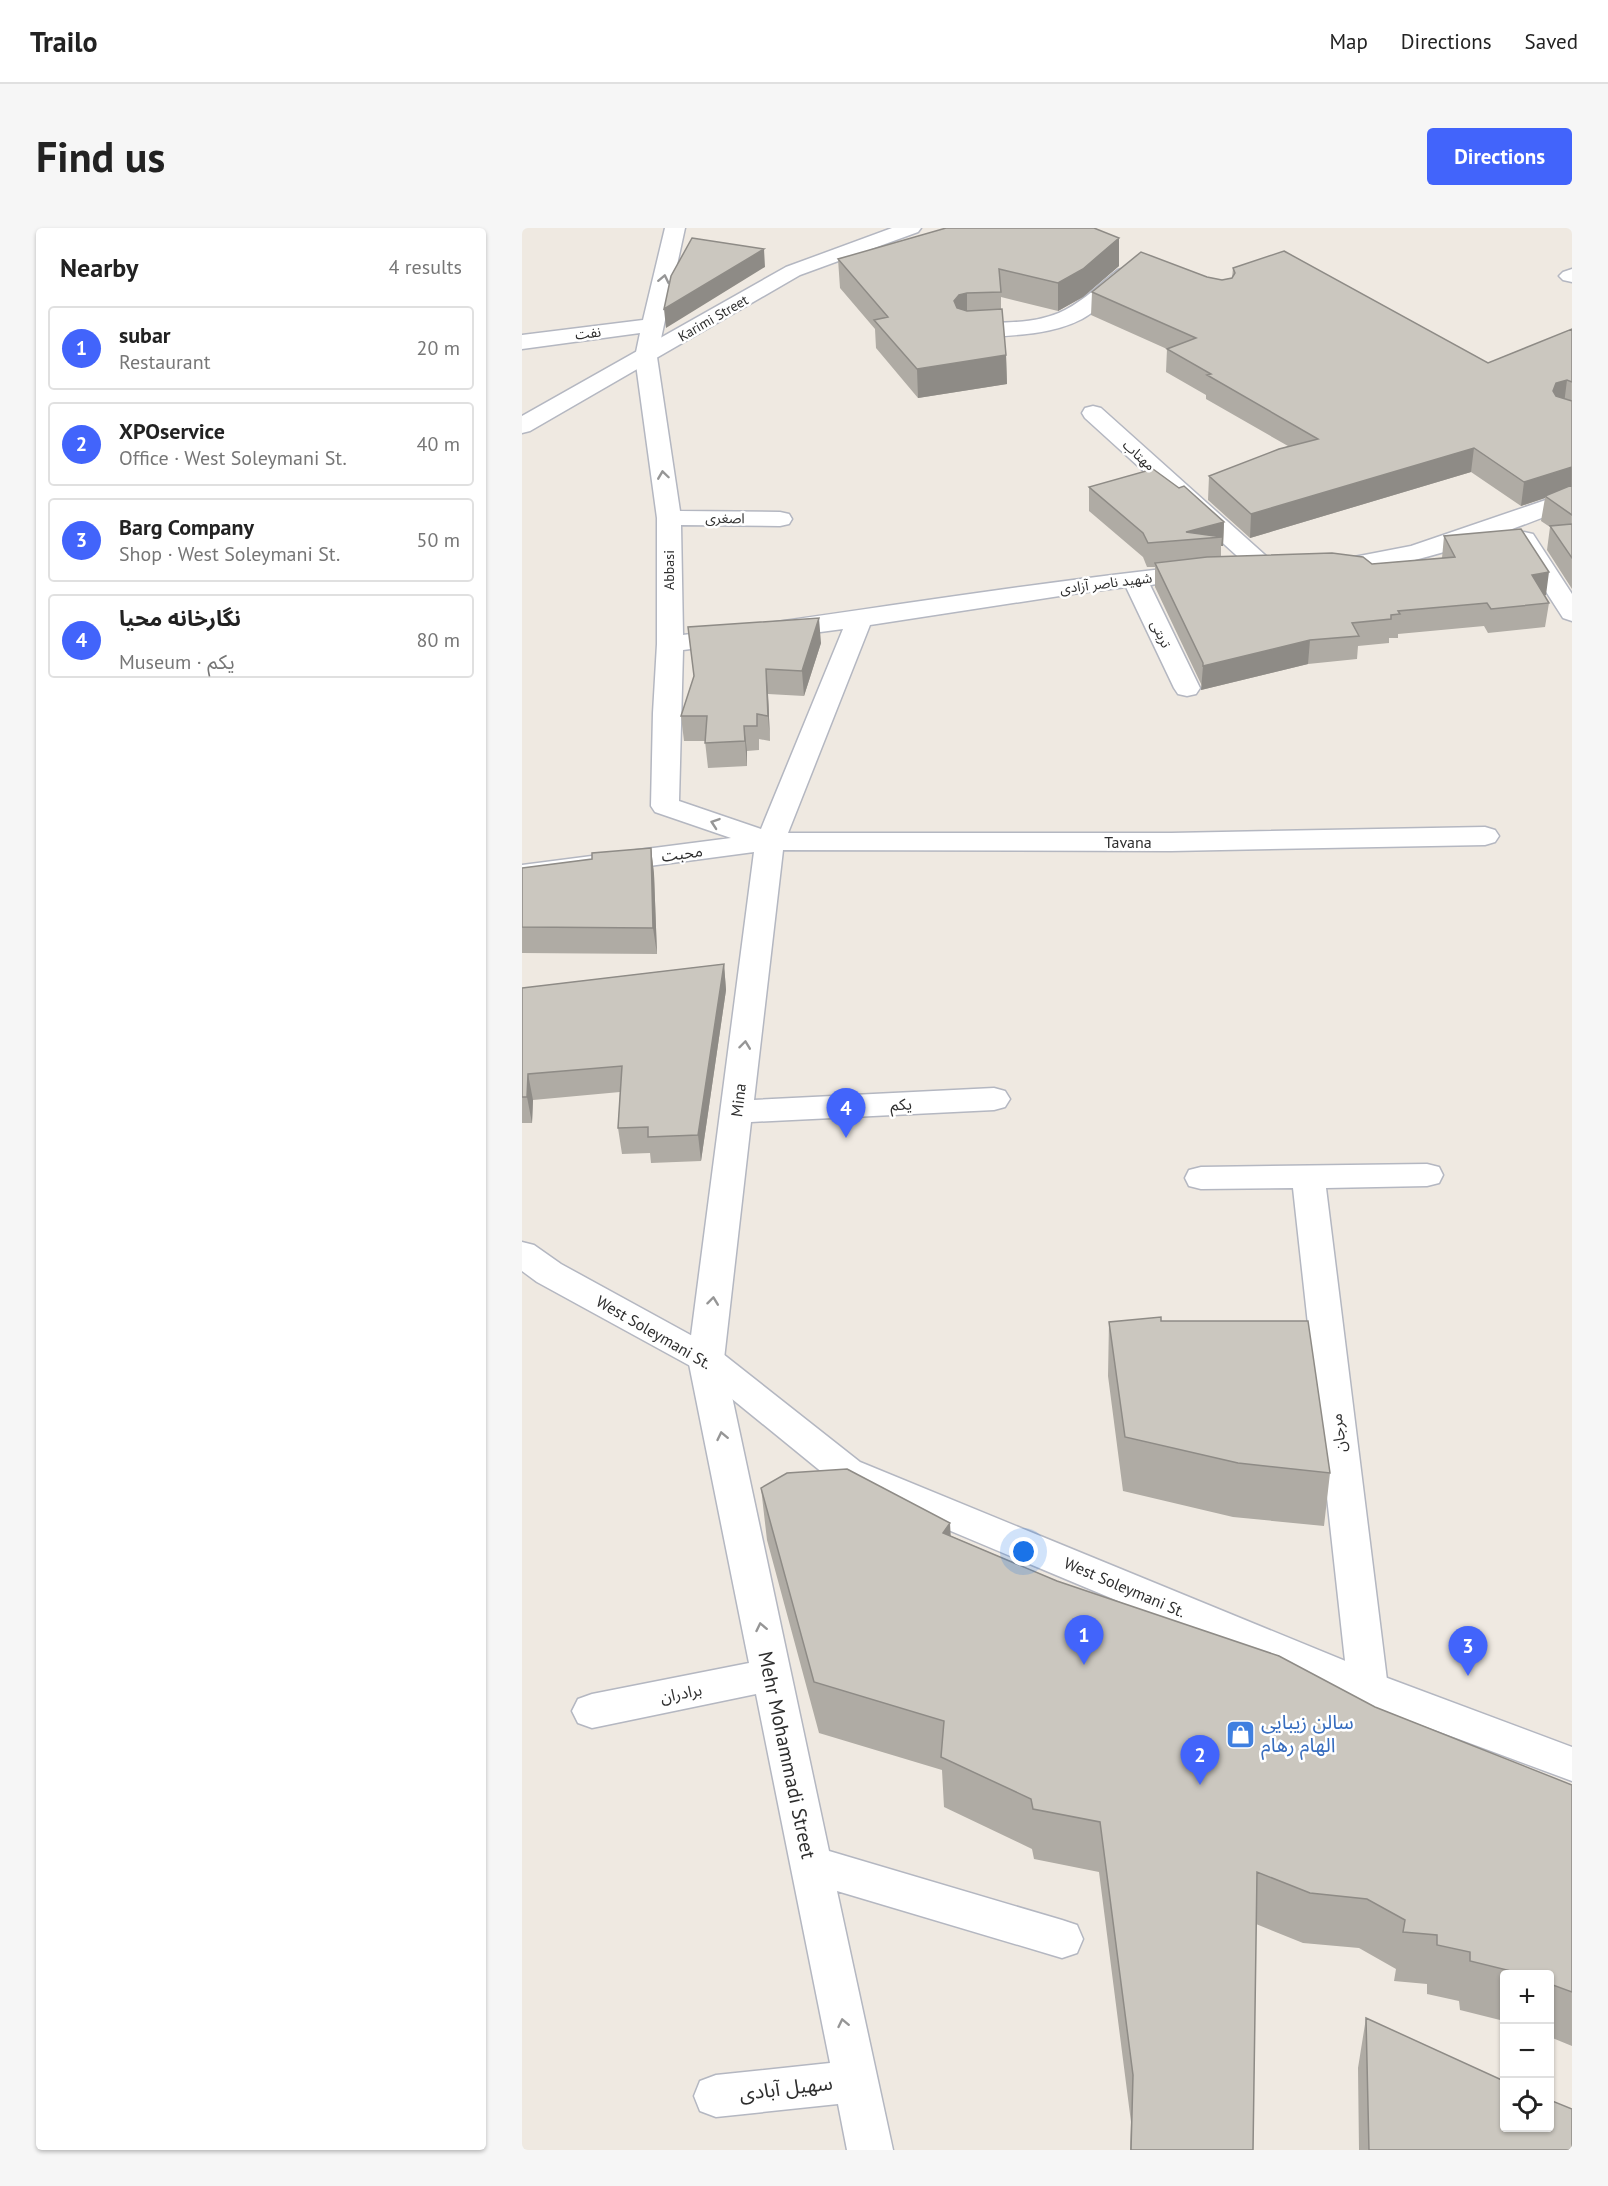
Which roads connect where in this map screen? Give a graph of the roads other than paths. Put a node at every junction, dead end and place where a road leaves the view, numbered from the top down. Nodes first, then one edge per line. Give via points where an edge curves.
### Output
1 (675, 228) edge
2 (911, 228) edge
3 (1117, 255) edge
4 (655, 325) junction
5 (968, 331) edge
6 (522, 342) edge
7 (646, 357) junction
8 (1093, 413) dead end
9 (522, 426) edge
10 (1572, 498) edge
11 (669, 518) junction
12 (780, 519) dead end
13 (1513, 521) junction
14 (1284, 568) junction
15 (1135, 579) junction
16 (1572, 613) edge
17 (860, 619) junction
18 (670, 644) junction
19 (1187, 688) dead end
20 (1485, 836) dead end
21 (770, 841) junction
22 (522, 874) edge
23 (994, 1099) dead end
24 (737, 1112) junction
25 (1427, 1175) dead end
26 (1308, 1177) junction
27 (1201, 1178) dead end
28 (531, 1264) edge
29 (706, 1359) junction
30 (771, 1675) junction
31 (1368, 1688) junction
32 (592, 1711) dead end
33 (1572, 1764) edge
34 (810, 1864) junction
35 (1062, 1939) dead end
36 (855, 2080) junction
37 (716, 2096) dead end
38 (870, 2150) edge

4 -> 1 street, Abbasi
2 - 7 street, Karimi Street via 793,271
3 - 5 street via 1138,263 1066,318
4 - 6 street, نفت
4 - 7 street, Abbasi
7 - 9 street, Karimi Street
11 -> 7 street, Abbasi
8 - 14 street, مهتاب
10 - 13 street, شهید ناصر آزادی
11 - 12 street, اصغری
11 - 18 street, Abbasi
13 - 14 street, شهید ناصر آزادی via 1403,554 1331,567
13 - 16 street
14 - 15 street, شهید ناصر آزادی
15 - 17 street, شهید ناصر آزادی
15 - 19 street, تربتی
17 - 18 street, شهید ناصر آزادی
17 - 21 street, Mina
21 -> 18 street, Abbasi via 665,806
20 - 21 street, Tavana via 1171,842
21 - 22 street, محبت
24 -> 21 street, Mina
23 - 24 street, یکم
29 -> 24 street, Mina
25 - 26 street
26 - 27 street
26 - 31 street, مرجان
28 - 29 street, West Soleymani St.
30 -> 29 street, Mehr Mohammadi Street
29 - 31 street, West Soleymani St. via 847,1472
30 - 32 street, برادران
30 - 34 street, Mehr Mohammadi Street
31 - 33 street, West Soleymani St.
34 - 35 street
36 -> 34 street, Mehr Mohammadi Street
36 - 37 street, سهیل آبادی
36 - 38 street, Mehr Mohammadi Street

